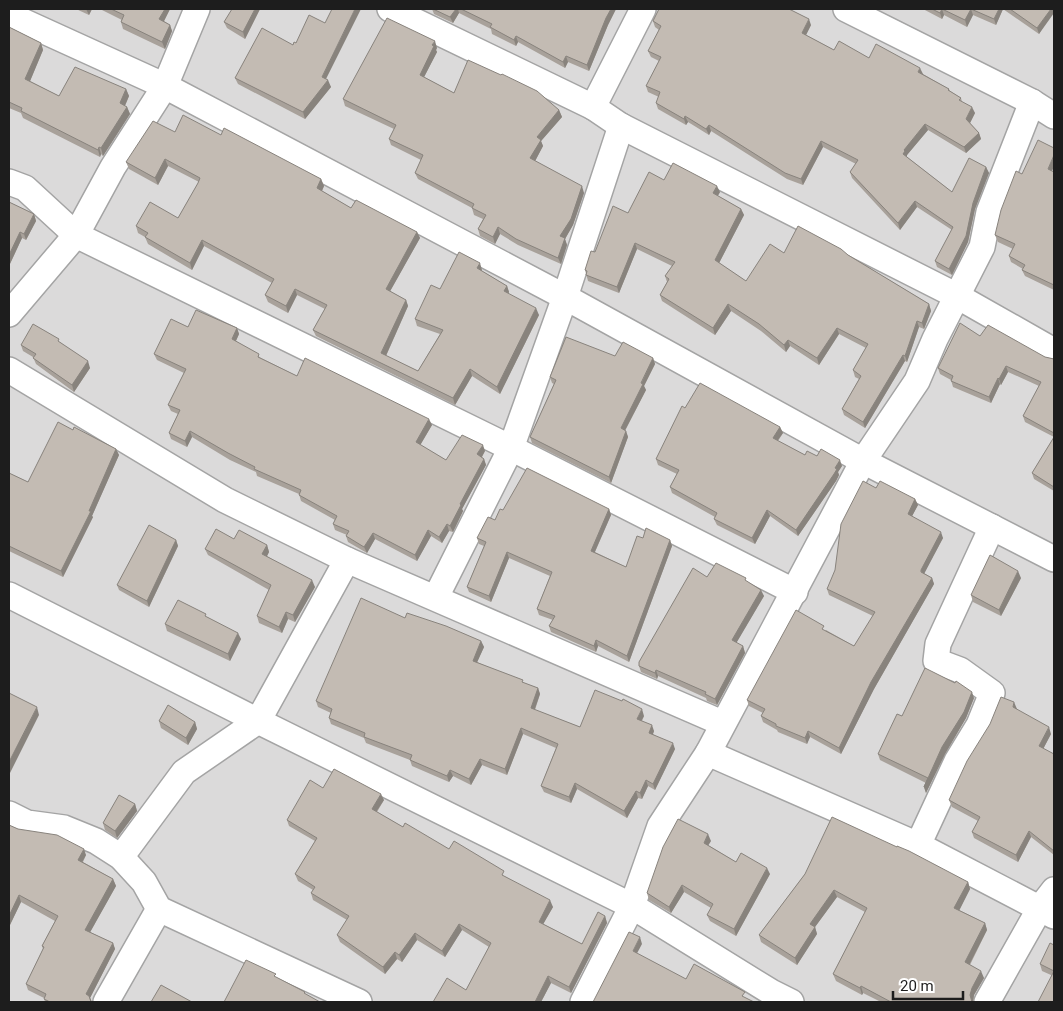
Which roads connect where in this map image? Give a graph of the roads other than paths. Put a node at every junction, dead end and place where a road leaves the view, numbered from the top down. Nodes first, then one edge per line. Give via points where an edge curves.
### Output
1 (197, 9) edge
2 (390, 9) edge
3 (643, 9) edge
4 (846, 9) edge
5 (9, 15) edge
6 (166, 86) junction
7 (1032, 102) junction
8 (593, 107) junction
9 (1054, 116) edge
10 (621, 126) junction
11 (9, 182) edge
12 (76, 235) junction
13 (957, 296) junction
14 (565, 297) junction
15 (9, 314) edge
16 (1054, 351) edge
17 (9, 370) edge
18 (511, 448) junction
19 (863, 461) junction
20 (992, 527) junction
21 (1054, 559) edge
22 (347, 560) junction
23 (794, 592) junction
24 (9, 595) edge
25 (436, 598) junction
26 (258, 722) junction
27 (722, 724) junction
28 (708, 753) junction
29 (9, 814) edge
30 (918, 845) junction
31 (121, 857) junction
32 (1050, 905) edge
33 (632, 906) junction
34 (159, 909) junction
35 (106, 1002) edge
36 (359, 1002) edge
37 (583, 1002) edge
38 (792, 1002) edge
39 (987, 1002) edge

1 - 6 street
2 - 8 street
3 - 8 street
4 - 7 street
5 - 6 street
6 - 12 street via 113,167
6 - 14 street
7 - 9 street
7 - 13 street via 989,212 982,247
8 - 10 street
10 - 13 street
10 - 14 street
11 - 12 street via 25,188
12 - 15 street
12 - 18 street
13 - 16 street
13 - 19 street via 917,381
14 - 18 street
14 - 19 street
17 - 22 street via 225,500
18 - 23 street
18 - 25 street
19 - 20 street
19 - 23 street
20 - 21 street
20 - 30 street via 938,644 936,661 960,670 992,693
22 - 25 street
22 - 26 street
23 - 27 street
24 - 26 street
25 - 27 street
26 - 31 street via 184,772
26 - 33 street
27 - 28 street
28 - 30 street
28 - 33 street via 660,826
29 - 31 street via 27,823 64,828 96,841
30 - 32 street
31 - 34 street via 144,882
32 - 39 street
33 - 37 street
33 - 38 street
34 - 35 street
34 - 36 street

